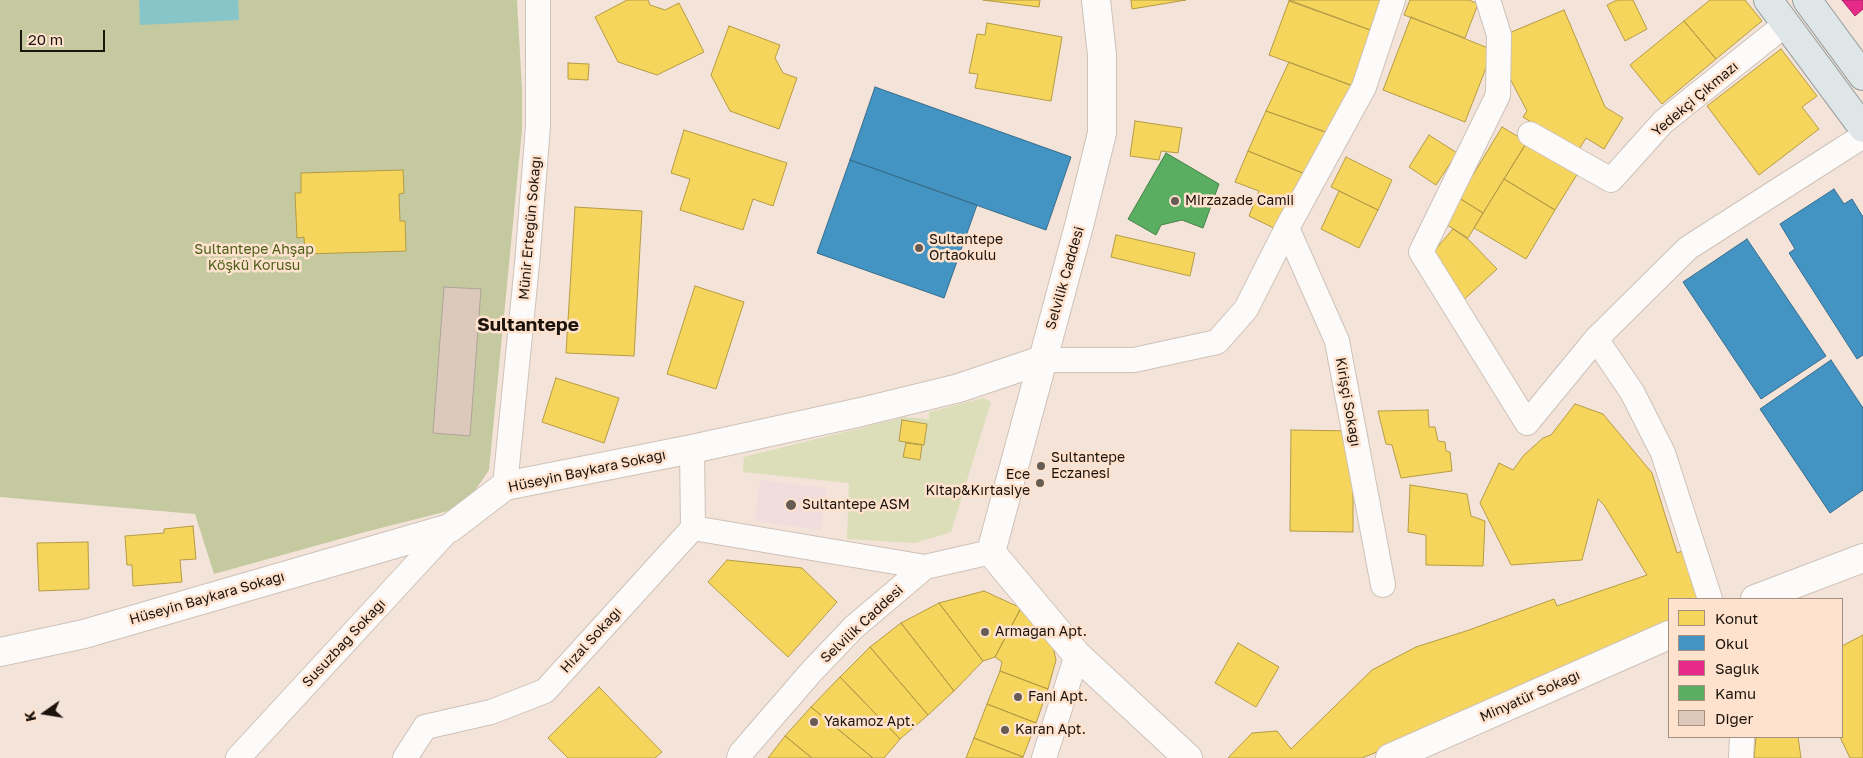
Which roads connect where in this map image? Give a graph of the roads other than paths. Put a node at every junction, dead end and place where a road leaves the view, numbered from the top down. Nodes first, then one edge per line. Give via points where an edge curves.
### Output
1 (538, 0) edge
2 (1096, 0) edge
3 (1393, 0) edge
4 (1488, 0) edge
5 (1768, 0) edge
6 (1807, 0) edge
7 (1787, 23) junction
8 (1863, 76) edge
9 (1863, 128) edge
10 (1530, 134) dead end
11 (1863, 136) edge
12 (1287, 228) junction
13 (1596, 339) junction
14 (1042, 360) junction
15 (692, 449) junction
16 (505, 486) junction
17 (450, 528) junction
18 (693, 528) junction
19 (991, 552) junction
20 (1863, 558) edge
21 (926, 567) junction
22 (1383, 585) dead end
23 (1710, 598) edge
24 (1758, 598) edge
25 (1668, 635) edge
26 (0, 652) edge
27 (1077, 655) junction
28 (1742, 738) edge
29 (238, 758) edge
30 (405, 758) edge
31 (739, 758) edge
32 (1044, 758) edge
33 (1188, 758) edge
34 (1390, 758) edge
35 (1741, 758) edge

1 - 16 street, Münir Ertegün Sokağı via 538,126
2 - 14 street, Selvilik Caddesi via 1102,54 1102,133
3 - 12 street via 1364,87
4 - 13 street via 1499,35 1498,95 1422,252 1527,423
5 - 7 main road
6 - 8 main road
7 - 9 main road
7 - 10 street, Yedekçi Çıkmazı via 1663,122 1611,180
11 - 13 street via 1688,248
12 - 14 street via 1246,309 1217,342 1134,360
12 - 22 street, Kirişçi Sokağı via 1337,340
13 - 23 street via 1632,392 1663,453
14 - 15 street, Hüseyin Baykara Sokağı via 959,388
14 - 19 street, Selvilik Caddesi
15 - 16 street, Hüseyin Baykara Sokağı
15 - 18 street
16 - 17 street, Hüseyin Baykara Sokağı
17 - 26 street, Hüseyin Baykara Sokağı via 84,634
17 - 29 street, Susuzbağ Sokağı
18 - 21 street
18 - 30 street, Hızal Sokağı via 545,691 491,712 425,728
19 - 21 street, Selvilik Caddesi
19 - 27 street
20 - 24 street
21 - 31 street, Selvilik Caddesi via 854,628 812,671
25 - 34 street, Minyatür Sokağı
27 - 32 street
27 - 33 street
28 - 35 street

